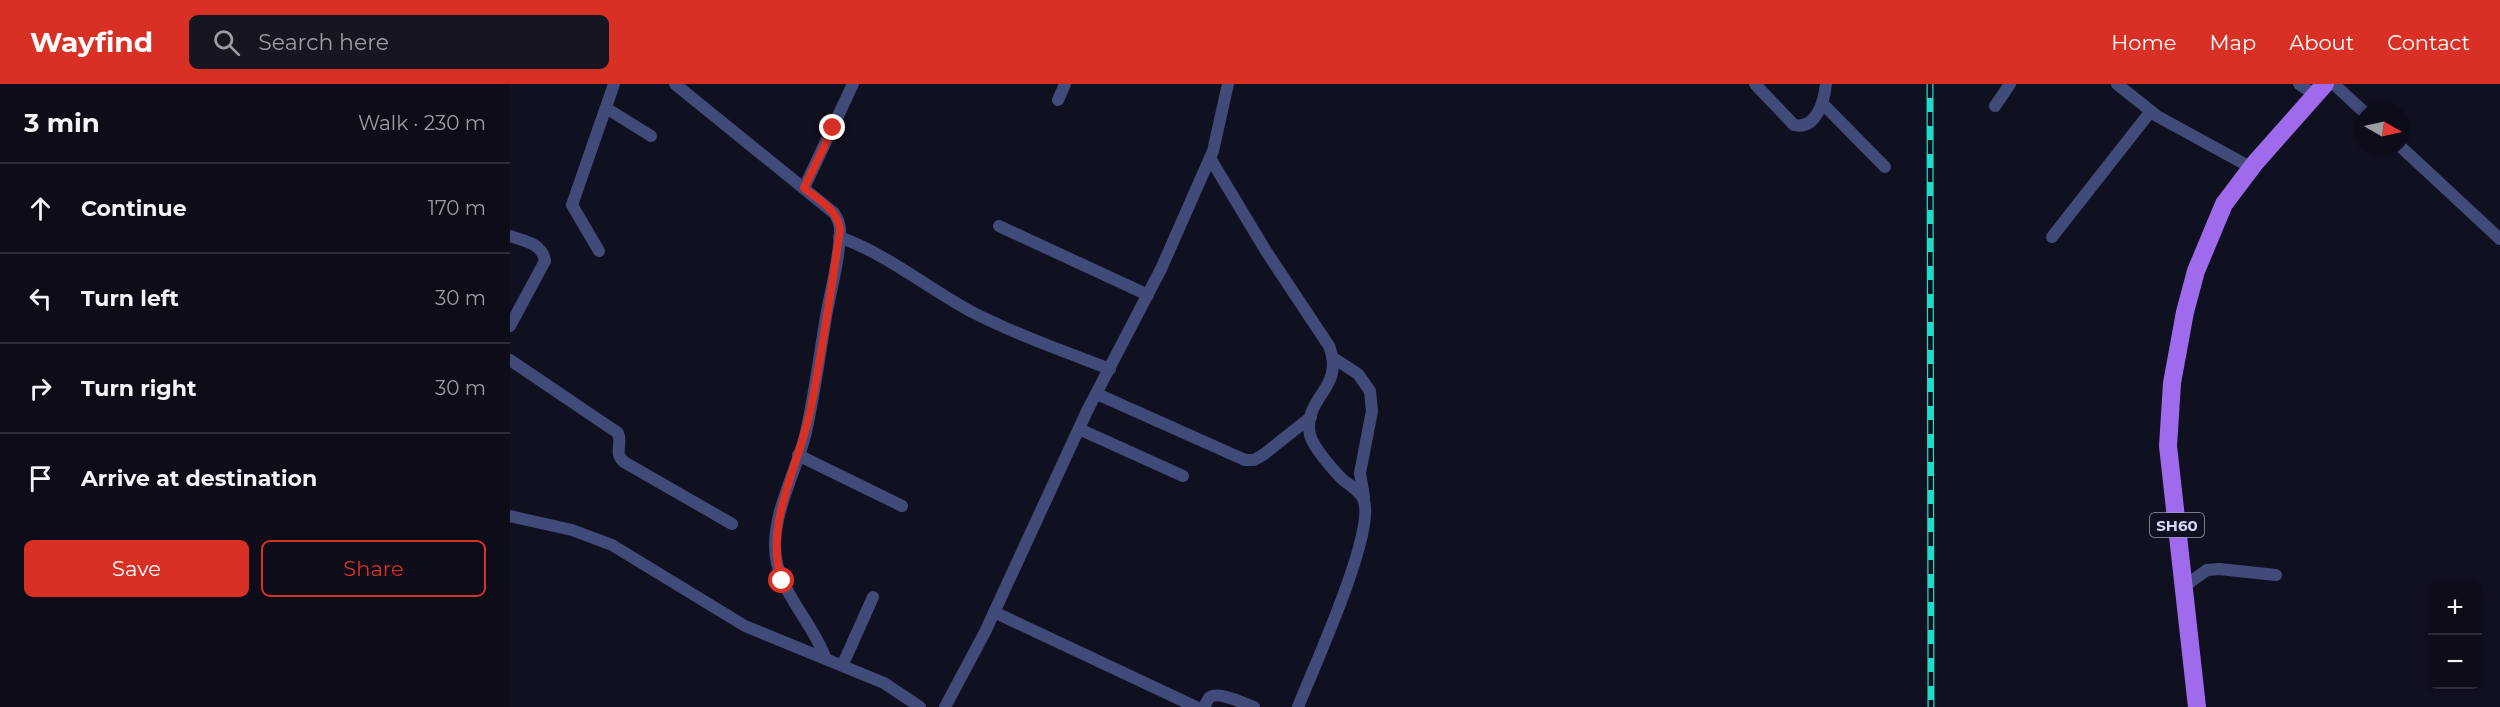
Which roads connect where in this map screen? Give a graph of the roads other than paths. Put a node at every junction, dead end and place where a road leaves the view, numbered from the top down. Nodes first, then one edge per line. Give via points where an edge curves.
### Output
1 (614, 84) edge
2 (675, 84) edge
3 (853, 84) edge
4 (1065, 84) edge
5 (1228, 84) edge
6 (1755, 84) edge
7 (1826, 84) edge
8 (2010, 84) edge
9 (2117, 84) edge
10 (2299, 84) edge
11 (2334, 84) edge
12 (2320, 89) edge
13 (1058, 100) dead end
14 (1822, 103) junction
15 (2356, 105) edge
16 (1995, 106) dead end
17 (606, 108) junction
18 (2151, 111) junction
19 (651, 136) dead end
20 (2410, 155) edge
21 (1210, 158) junction
22 (1885, 167) dead end
23 (2252, 168) junction
24 (804, 188) junction
25 (999, 226) dead end
26 (510, 236) edge
27 (839, 237) junction
28 (2052, 237) dead end
29 (2500, 239) edge
30 (599, 251) dead end
31 (1148, 295) junction
32 (510, 326) edge
33 (1335, 359) junction
34 (510, 360) edge
35 (1110, 369) junction
36 (1097, 394) junction
37 (1311, 417) junction
38 (1079, 429) junction
39 (798, 455) junction
40 (1183, 476) dead end
41 (1364, 498) junction
42 (902, 506) dead end
43 (510, 516) edge
44 (732, 524) dead end
45 (2276, 575) dead end
46 (2183, 587) junction
47 (873, 597) dead end
48 (994, 612) junction
49 (825, 657) junction
50 (843, 664) junction
51 (920, 707) edge
52 (945, 707) edge
53 (1196, 707) edge
54 (1204, 707) edge
55 (1254, 707) edge
56 (1298, 707) edge
57 (2197, 707) edge

1 - 17 street
2 - 24 street
3 - 24 street
4 - 13 street
5 - 21 street
6 - 14 street via 1794,125 1808,126
7 - 14 street
8 - 16 street
9 - 18 street
10 - 12 street
11 - 15 street
12 - 23 main road, SH60
14 - 22 street
17 - 19 street
17 - 30 street via 573,205
18 - 23 street
18 - 28 street
20 - 29 street
21 - 31 street
21 - 33 street
23 - 46 main road, SH60 via 2224,204 2196,271 2172,383 2168,446
24 - 27 street via 834,213 839,221
25 - 31 street
26 - 32 street via 541,248 545,261
27 - 35 street via 885,258 971,312
27 - 39 street via 812,405
31 - 35 street
33 - 37 street via 1330,382
33 - 41 street via 1358,374 1370,391 1372,411 1360,473
34 - 44 street via 618,433 617,451 624,462
35 - 36 street
36 - 37 street via 1245,460 1263,455
36 - 38 street
37 - 41 street via 1310,435 1316,446 1340,477
38 - 40 street
38 - 48 street
39 - 42 street
39 - 49 street via 778,523 776,563
41 - 56 street via 1367,513 1357,558
43 - 49 street via 572,530 612,546 746,626
45 - 46 street via 2207,570
46 - 57 main road, SH60
47 - 50 street
48 - 52 street
48 - 53 street
49 - 50 street
50 - 51 street via 885,682
54 - 55 street via 1214,695

